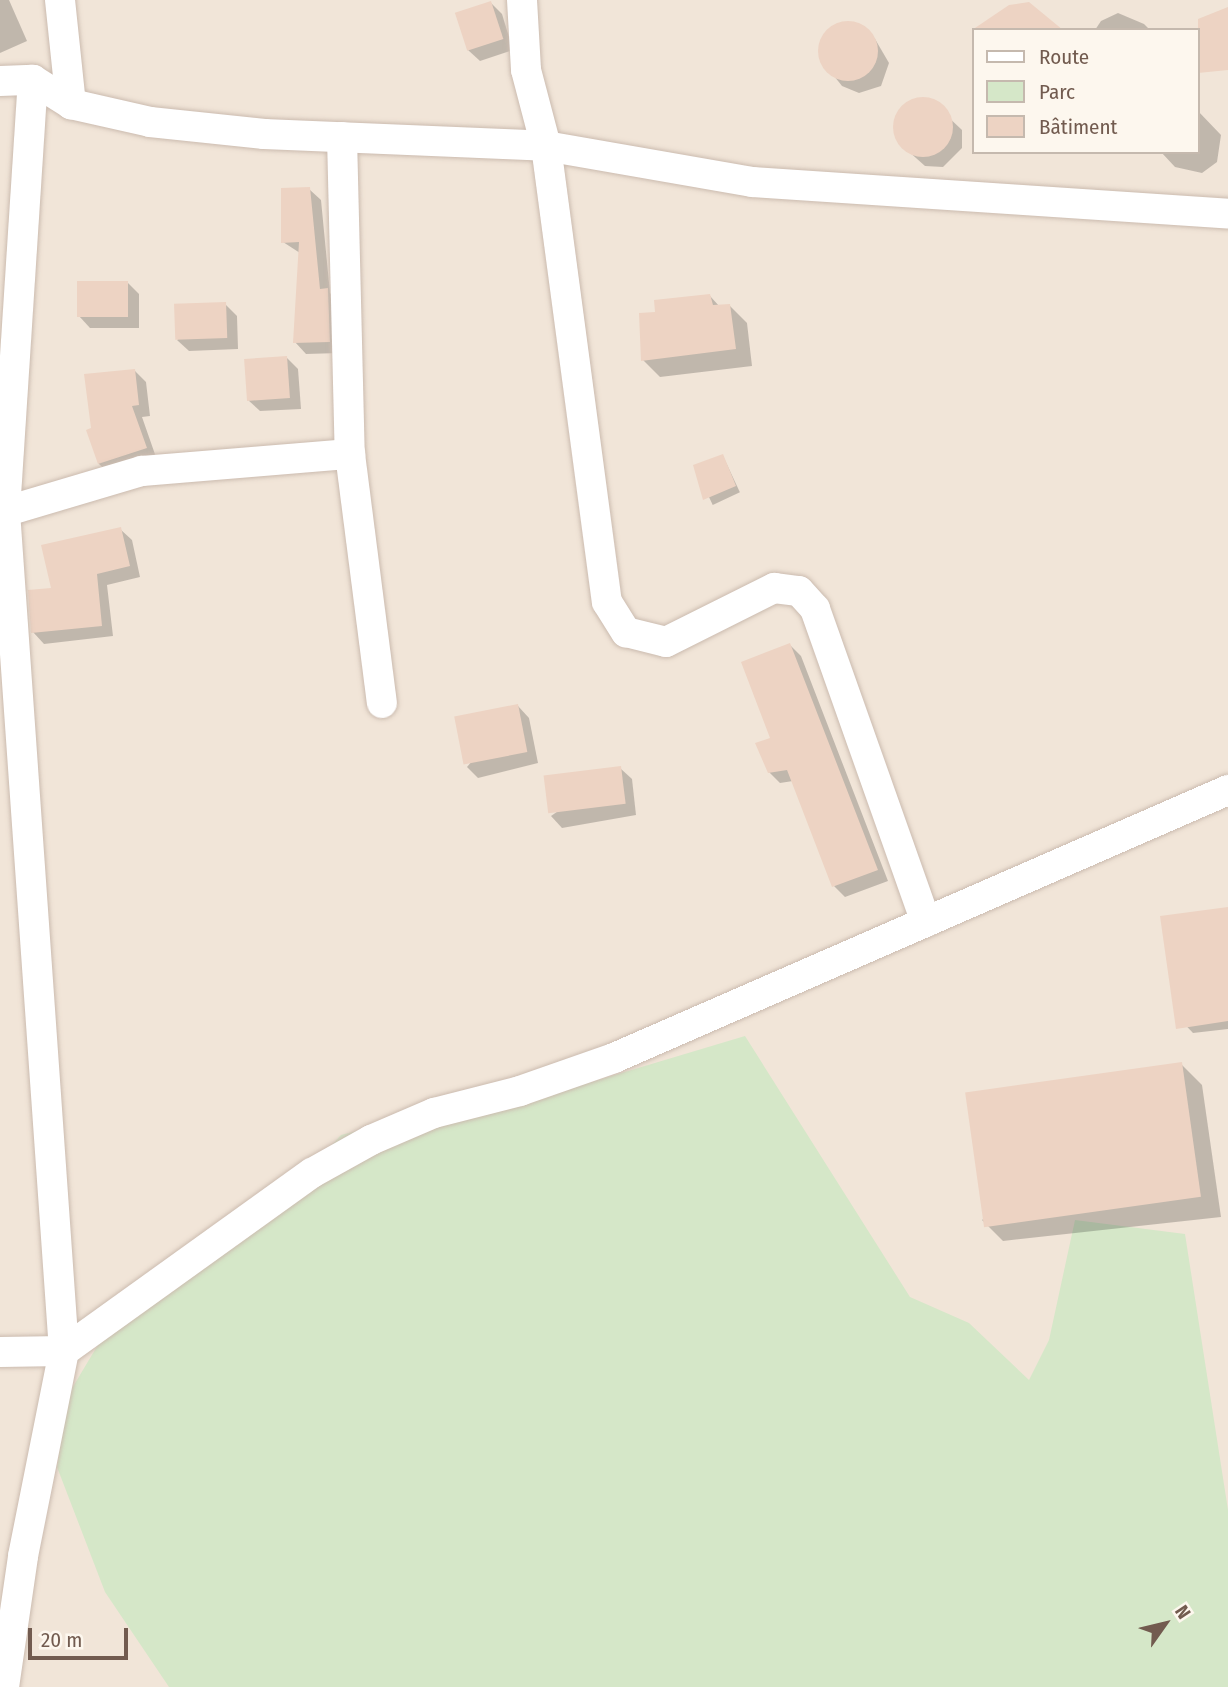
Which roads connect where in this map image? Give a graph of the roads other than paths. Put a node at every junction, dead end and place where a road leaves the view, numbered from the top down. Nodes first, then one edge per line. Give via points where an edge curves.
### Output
1 (60, 0) edge
2 (522, 0) edge
3 (33, 80) junction
4 (0, 81) edge
5 (71, 104) junction
6 (342, 137) junction
7 (546, 146) junction
8 (1228, 215) edge
9 (350, 454) junction
10 (2, 512) edge
11 (382, 703) dead end
12 (1228, 790) edge
13 (926, 922) junction
14 (64, 1351) junction
15 (0, 1352) edge
16 (4, 1687) edge

1 - 5 street
2 - 7 street via 526,70
3 - 4 street
3 - 5 street
3 - 10 street
5 - 6 street via 150,122
6 - 7 street
6 - 9 street
7 - 8 street via 752,182
7 - 13 street via 607,602 626,632 666,642 774,588 799,591 815,609
9 - 10 street via 142,471
9 - 11 street
10 - 14 street
12 - 13 street
13 - 14 street via 614,1058 520,1091 434,1114 371,1140 312,1173
14 - 15 street
14 - 16 street via 23,1556

